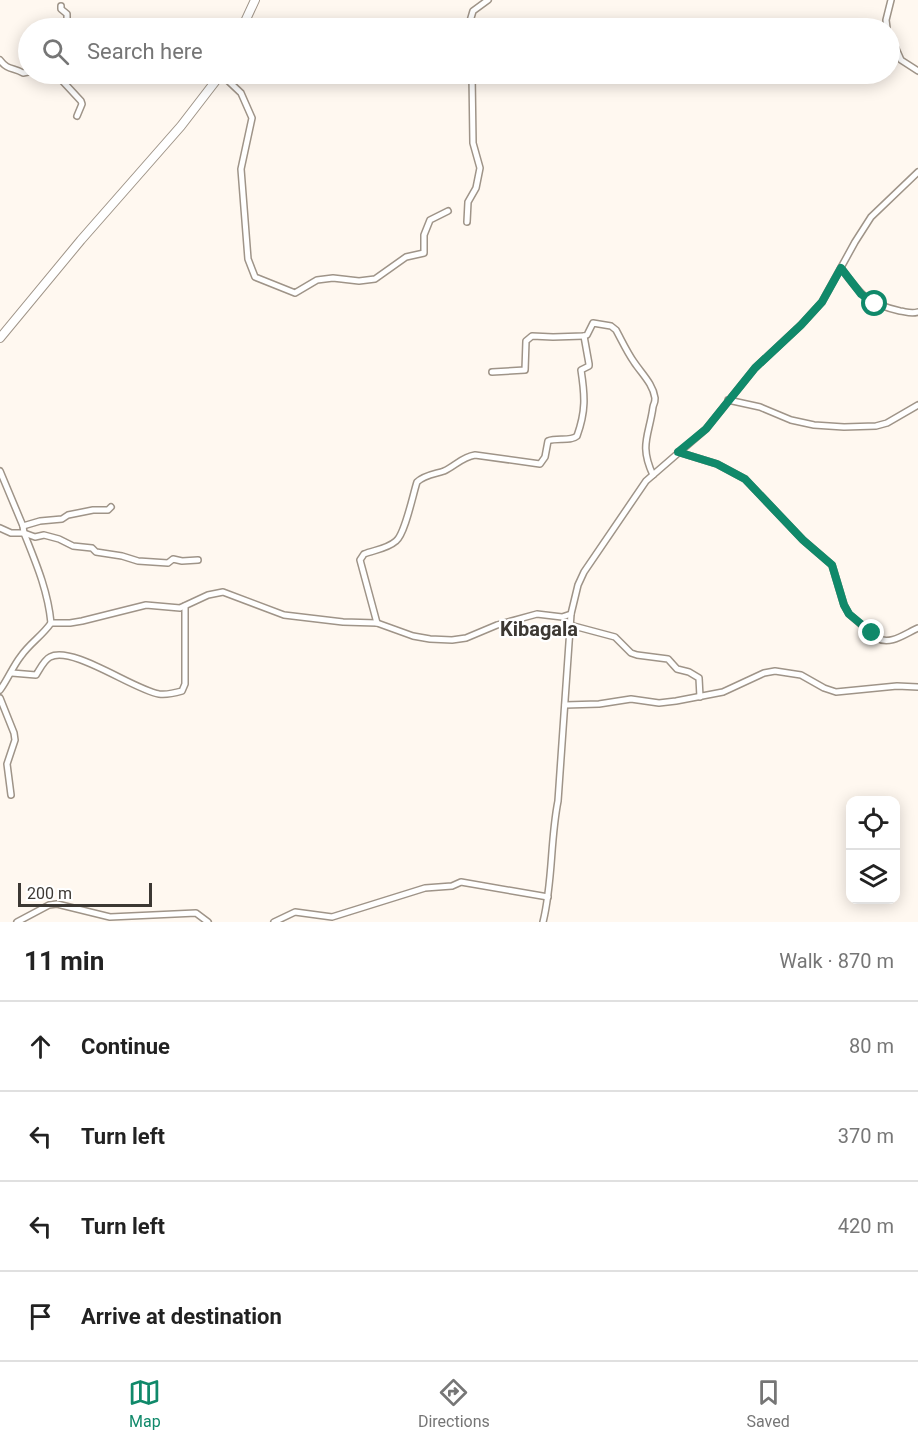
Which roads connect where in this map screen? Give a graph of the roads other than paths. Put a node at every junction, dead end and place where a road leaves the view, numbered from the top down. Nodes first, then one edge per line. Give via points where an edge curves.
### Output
1 (255, 0) edge
2 (488, 0) edge
3 (891, 0) edge
4 (61, 6) dead end
5 (68, 18) edge
6 (247, 18) edge
7 (471, 18) edge
8 (886, 18) edge
9 (0, 60) edge
10 (900, 60) edge
11 (18, 70) edge
12 (918, 71) edge
13 (65, 84) edge
14 (213, 84) edge
15 (232, 84) edge
16 (472, 84) edge
17 (77, 116) dead end
18 (918, 172) edge
19 (448, 211) dead end
20 (467, 222) dead end
21 (841, 268) junction
22 (918, 312) edge
23 (584, 336) junction
24 (0, 338) edge
25 (492, 372) dead end
26 (728, 400) junction
27 (918, 405) edge
28 (678, 452) junction
29 (0, 471) edge
30 (653, 475) junction
31 (111, 507) dead end
32 (23, 526) junction
33 (0, 528) edge
34 (24, 533) junction
35 (198, 560) dead end
36 (185, 606) junction
37 (571, 615) junction
38 (51, 622) junction
39 (377, 623) junction
40 (570, 625) junction
41 (918, 628) edge
42 (12, 673) junction
43 (918, 687) edge
44 (0, 690) edge
45 (700, 697) junction
46 (0, 698) edge
47 (565, 705) junction
48 (11, 795) dead end
49 (548, 897) junction
50 (17, 922) edge
51 (208, 922) edge
52 (274, 922) edge
53 (543, 922) edge

1 - 6 street
2 - 7 street via 473,11
3 - 8 street
4 - 5 street
9 - 11 street via 9,69
10 - 12 street
13 - 17 street via 81,101
14 - 24 street
15 - 19 street via 242,93 252,118 241,169 248,259 255,277 295,292 317,280 375,279 406,257 424,253 424,235 430,220
16 - 20 street via 473,143 480,168 468,202
18 - 21 street via 871,217
21 - 22 street via 861,294 875,304
21 - 26 street via 822,302 764,358
23 - 25 street via 532,336 526,341 525,370
23 - 30 street via 593,323 614,328 652,389 655,400 645,447
23 - 39 street via 589,366 581,370 585,400 577,436 548,441 540,464 475,455 420,478 399,538 364,554 360,560
26 - 27 street via 760,406 791,420 844,427 887,423
26 - 28 street via 706,429
28 - 30 street
28 - 41 street via 717,464 745,479 832,565 849,614 877,638 889,641
29 - 32 street
30 - 37 street via 584,572
31 - 32 street
32 - 34 street
33 - 34 street
34 - 35 street via 138,561
34 - 38 street via 47,594
36 - 38 street via 146,605 82,621
36 - 39 street via 223,592 284,615
36 - 42 street via 182,691 159,694 85,660 56,655 44,662 36,675
37 - 39 street via 537,614 453,640 413,636
37 - 40 street
38 - 42 street via 19,658
40 - 45 street via 615,637 637,656 668,659 677,669 699,678
40 - 47 street
42 - 44 street
43 - 45 street via 836,692 801,675 775,671 730,690
45 - 47 street via 668,702 631,699
46 - 48 street via 15,740 8,764
47 - 49 street
49 - 52 street via 462,882 425,888 332,917 295,912
49 - 53 street
50 - 51 street via 57,904 110,917 196,913

